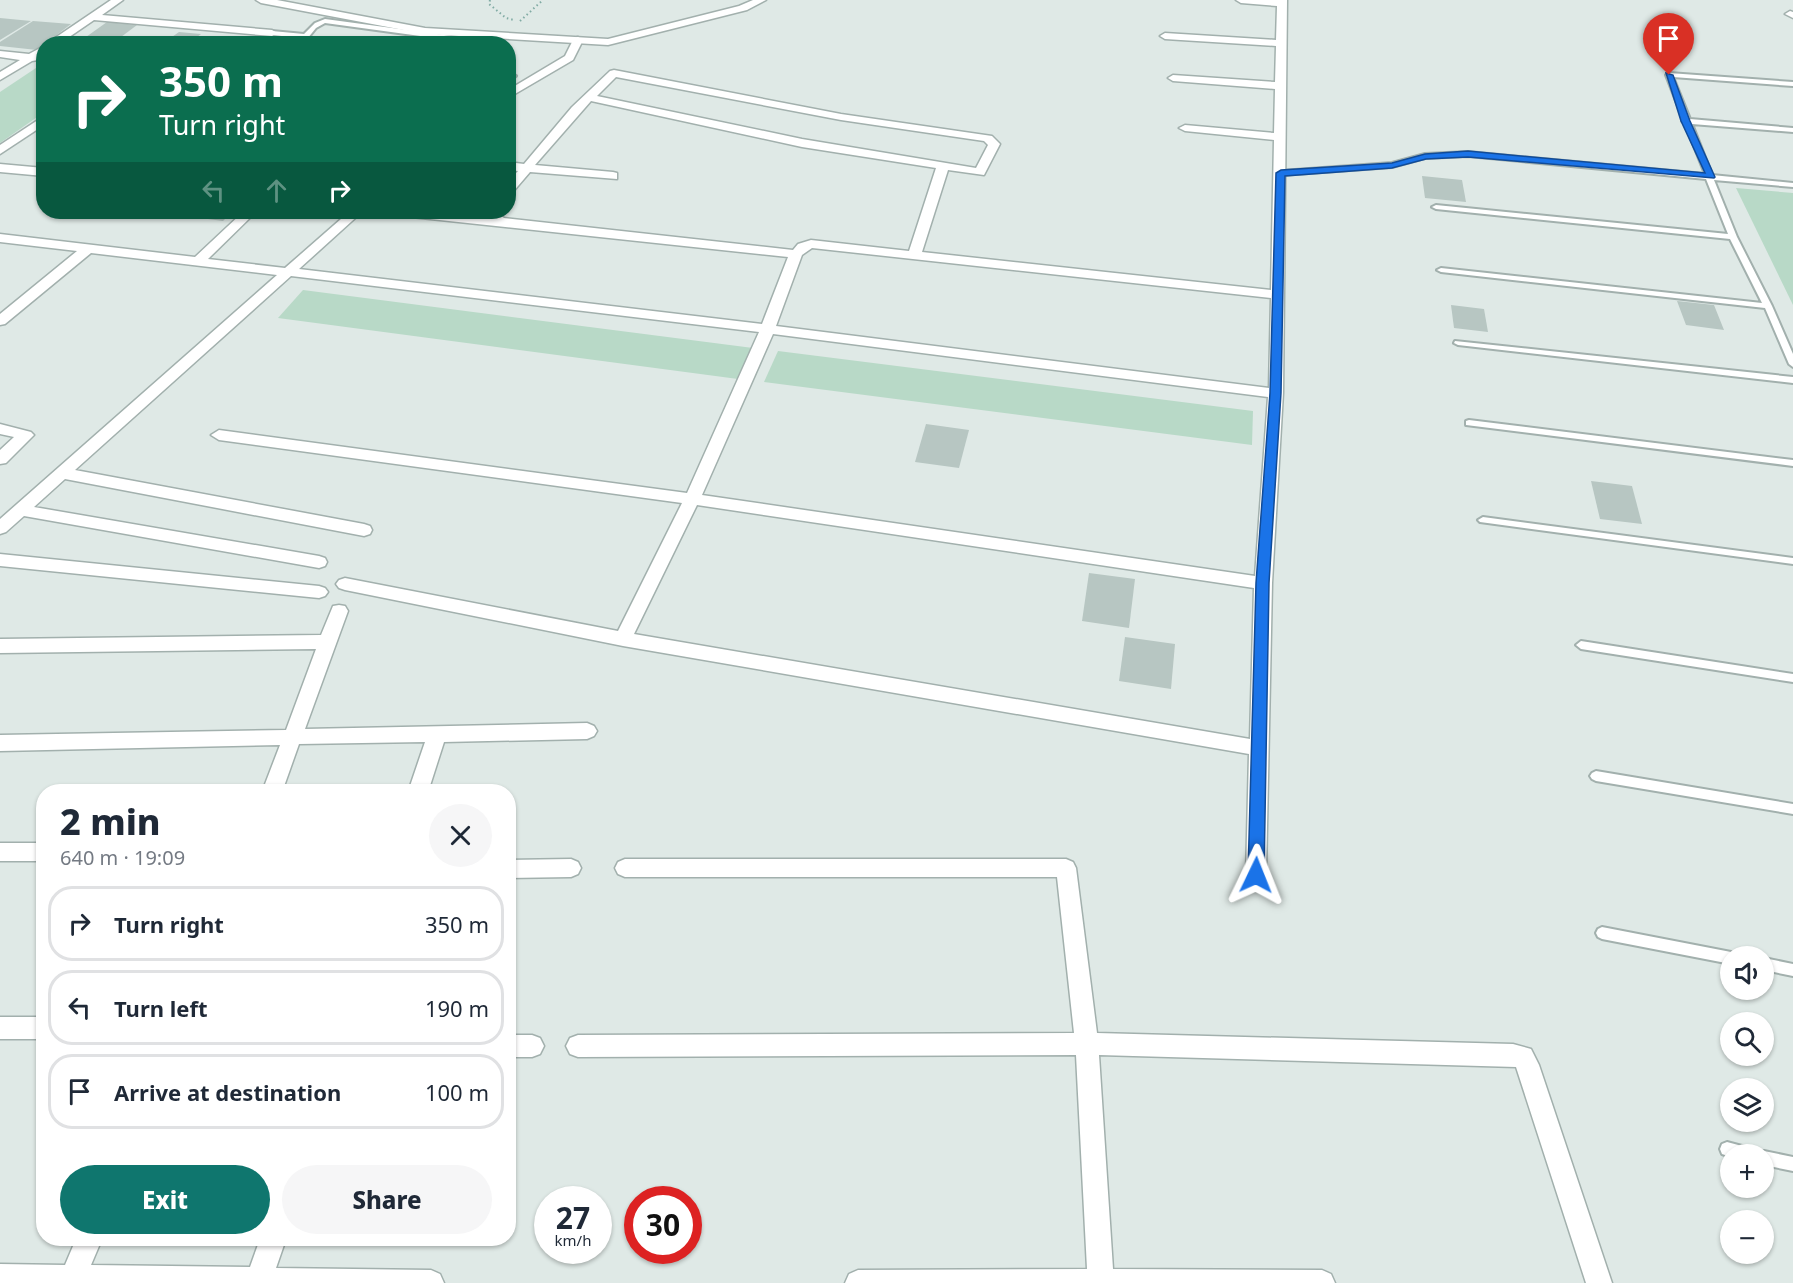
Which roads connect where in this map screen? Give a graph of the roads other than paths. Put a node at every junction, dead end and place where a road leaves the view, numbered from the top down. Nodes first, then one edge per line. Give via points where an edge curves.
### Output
1 (118, 0) edge
2 (261, 0) edge
3 (761, 0) edge
4 (1241, 0) edge
5 (1282, 1) edge
6 (92, 17) junction
7 (272, 33) joint
8 (63, 36) edge
9 (284, 36) edge
10 (306, 36) edge
11 (437, 36) edge
12 (507, 36) edge
13 (1165, 36) dead end
14 (516, 37) edge
15 (578, 40) junction
16 (1281, 43) junction
17 (0, 54) edge
18 (36, 54) edge
19 (30, 57) junction
20 (36, 58) edge
21 (0, 77) edge
22 (1173, 78) dead end
23 (1793, 84) edge
24 (1280, 86) junction
25 (516, 90) edge
26 (588, 97) junction
27 (1685, 121) junction
28 (36, 125) edge
29 (1185, 128) dead end
30 (1793, 130) edge
31 (1280, 137) junction
32 (0, 150) edge
33 (943, 166) junction
34 (516, 167) edge
35 (0, 168) edge
36 (526, 169) junction
37 (36, 171) edge
38 (1281, 173) junction
39 (613, 177) dead end
40 (1711, 177) junction
41 (516, 181) edge
42 (1793, 185) edge
43 (1436, 207) dead end
44 (243, 219) edge
45 (348, 219) edge
46 (516, 219) edge
47 (1733, 237) junction
48 (0, 238) edge
49 (88, 249) junction
50 (796, 254) junction
51 (915, 254) junction
52 (197, 262) junction
53 (1441, 270) dead end
54 (288, 273) junction
55 (1278, 295) junction
56 (1768, 306) junction
57 (0, 321) edge
58 (769, 330) junction
59 (1458, 342) dead end
60 (1793, 364) edge
61 (1793, 380) edge
62 (1276, 393) junction
63 (1469, 423) dead end
64 (0, 429) edge
65 (219, 435) dead end
66 (0, 459) edge
67 (1793, 463) edge
68 (63, 472) junction
69 (693, 499) junction
70 (21, 510) junction
71 (1483, 520) dead end
72 (0, 528) edge
73 (364, 530) dead end
74 (0, 560) edge
75 (1793, 561) edge
76 (319, 562) dead end
77 (1263, 583) junction
78 (345, 584) dead end
79 (319, 592) dead end
80 (339, 611) dead end
81 (623, 639) junction
82 (327, 642) junction
83 (1581, 645) dead end
84 (0, 646) edge
85 (1793, 678) edge
86 (587, 731) dead end
87 (437, 734) junction
88 (295, 735) junction
89 (0, 743) edge
90 (1260, 748) junction
91 (1596, 776) dead end
92 (275, 784) edge
93 (421, 784) edge
94 (1793, 809) edge
95 (0, 852) edge
96 (36, 852) edge
97 (571, 868) dead end
98 (625, 868) dead end
99 (516, 869) edge
100 (1256, 875) dead end
101 (1602, 933) dead end
102 (1720, 956) edge
103 (1774, 966) edge
104 (1793, 970) edge
105 (0, 1028) edge
106 (36, 1028) edge
107 (1087, 1044) junction
108 (516, 1046) edge
109 (532, 1046) dead end
110 (578, 1046) dead end
111 (1774, 1160) edge
112 (1793, 1164) edge
113 (86, 1246) edge
114 (271, 1246) edge
115 (0, 1277) edge
116 (73, 1278) junction
117 (258, 1282) edge
118 (1101, 1282) edge
119 (431, 1283) edge
120 (858, 1283) edge
121 (1322, 1283) edge
122 (1599, 1283) edge

1 - 6 street
2 - 12 street via 425,30
3 - 15 street via 608,42
4 - 5 street
5 - 16 street
6 - 7 street
6 - 8 street
7 - 9 lane
10 - 11 lane via 325,21
13 - 16 street
14 - 15 street
15 - 25 street via 569,58
16 - 24 street
17 - 19 street
18 - 19 street
19 - 20 street
19 - 21 street
22 - 24 street
23 - 27 lane via 1669,75
24 - 31 street
26 - 33 street via 802,143
26 - 33 street via 614,73 842,117 988,138 994,144 980,172
26 - 36 street
27 - 30 lane
27 - 40 lane
28 - 32 street
29 - 31 street
31 - 38 street
33 - 51 street
34 - 36 street
35 - 37 street
36 - 39 street
36 - 41 street
38 - 40 lane via 1392,165 1425,156 1468,154
38 - 55 street
40 - 42 lane
40 - 47 lane
43 - 47 lane
44 - 52 street
45 - 54 street
46 - 50 street
47 - 56 lane
48 - 49 street
49 - 52 street
49 - 57 street
50 - 51 street via 811,244
50 - 58 street
51 - 55 street
52 - 54 street
53 - 56 lane
54 - 58 street
54 - 68 street
55 - 62 street
56 - 60 lane
58 - 62 street
58 - 69 street
59 - 61 lane
62 - 77 street
63 - 67 lane
64 - 66 street via 26,435
65 - 69 street
68 - 70 street
68 - 73 street
69 - 77 street
69 - 81 street
70 - 72 street
70 - 76 street
71 - 75 lane
74 - 79 street
77 - 90 street
78 - 81 street
80 - 82 street
81 - 90 street
82 - 84 street
82 - 88 street
83 - 85 lane
86 - 87 street
87 - 88 street
87 - 93 street
88 - 89 street
88 - 92 street
90 - 100 street
91 - 94 lane
95 - 96 street
97 - 99 street
98 - 107 street via 1066,868
101 - 102 lane
103 - 104 lane
105 - 106 street
107 - 110 street
107 - 118 street
107 - 122 street via 1523,1057
108 - 109 street
111 - 112 lane
113 - 116 street
114 - 117 street
115 - 116 street
116 - 117 street
117 - 119 street
118 - 120 street
118 - 121 street

